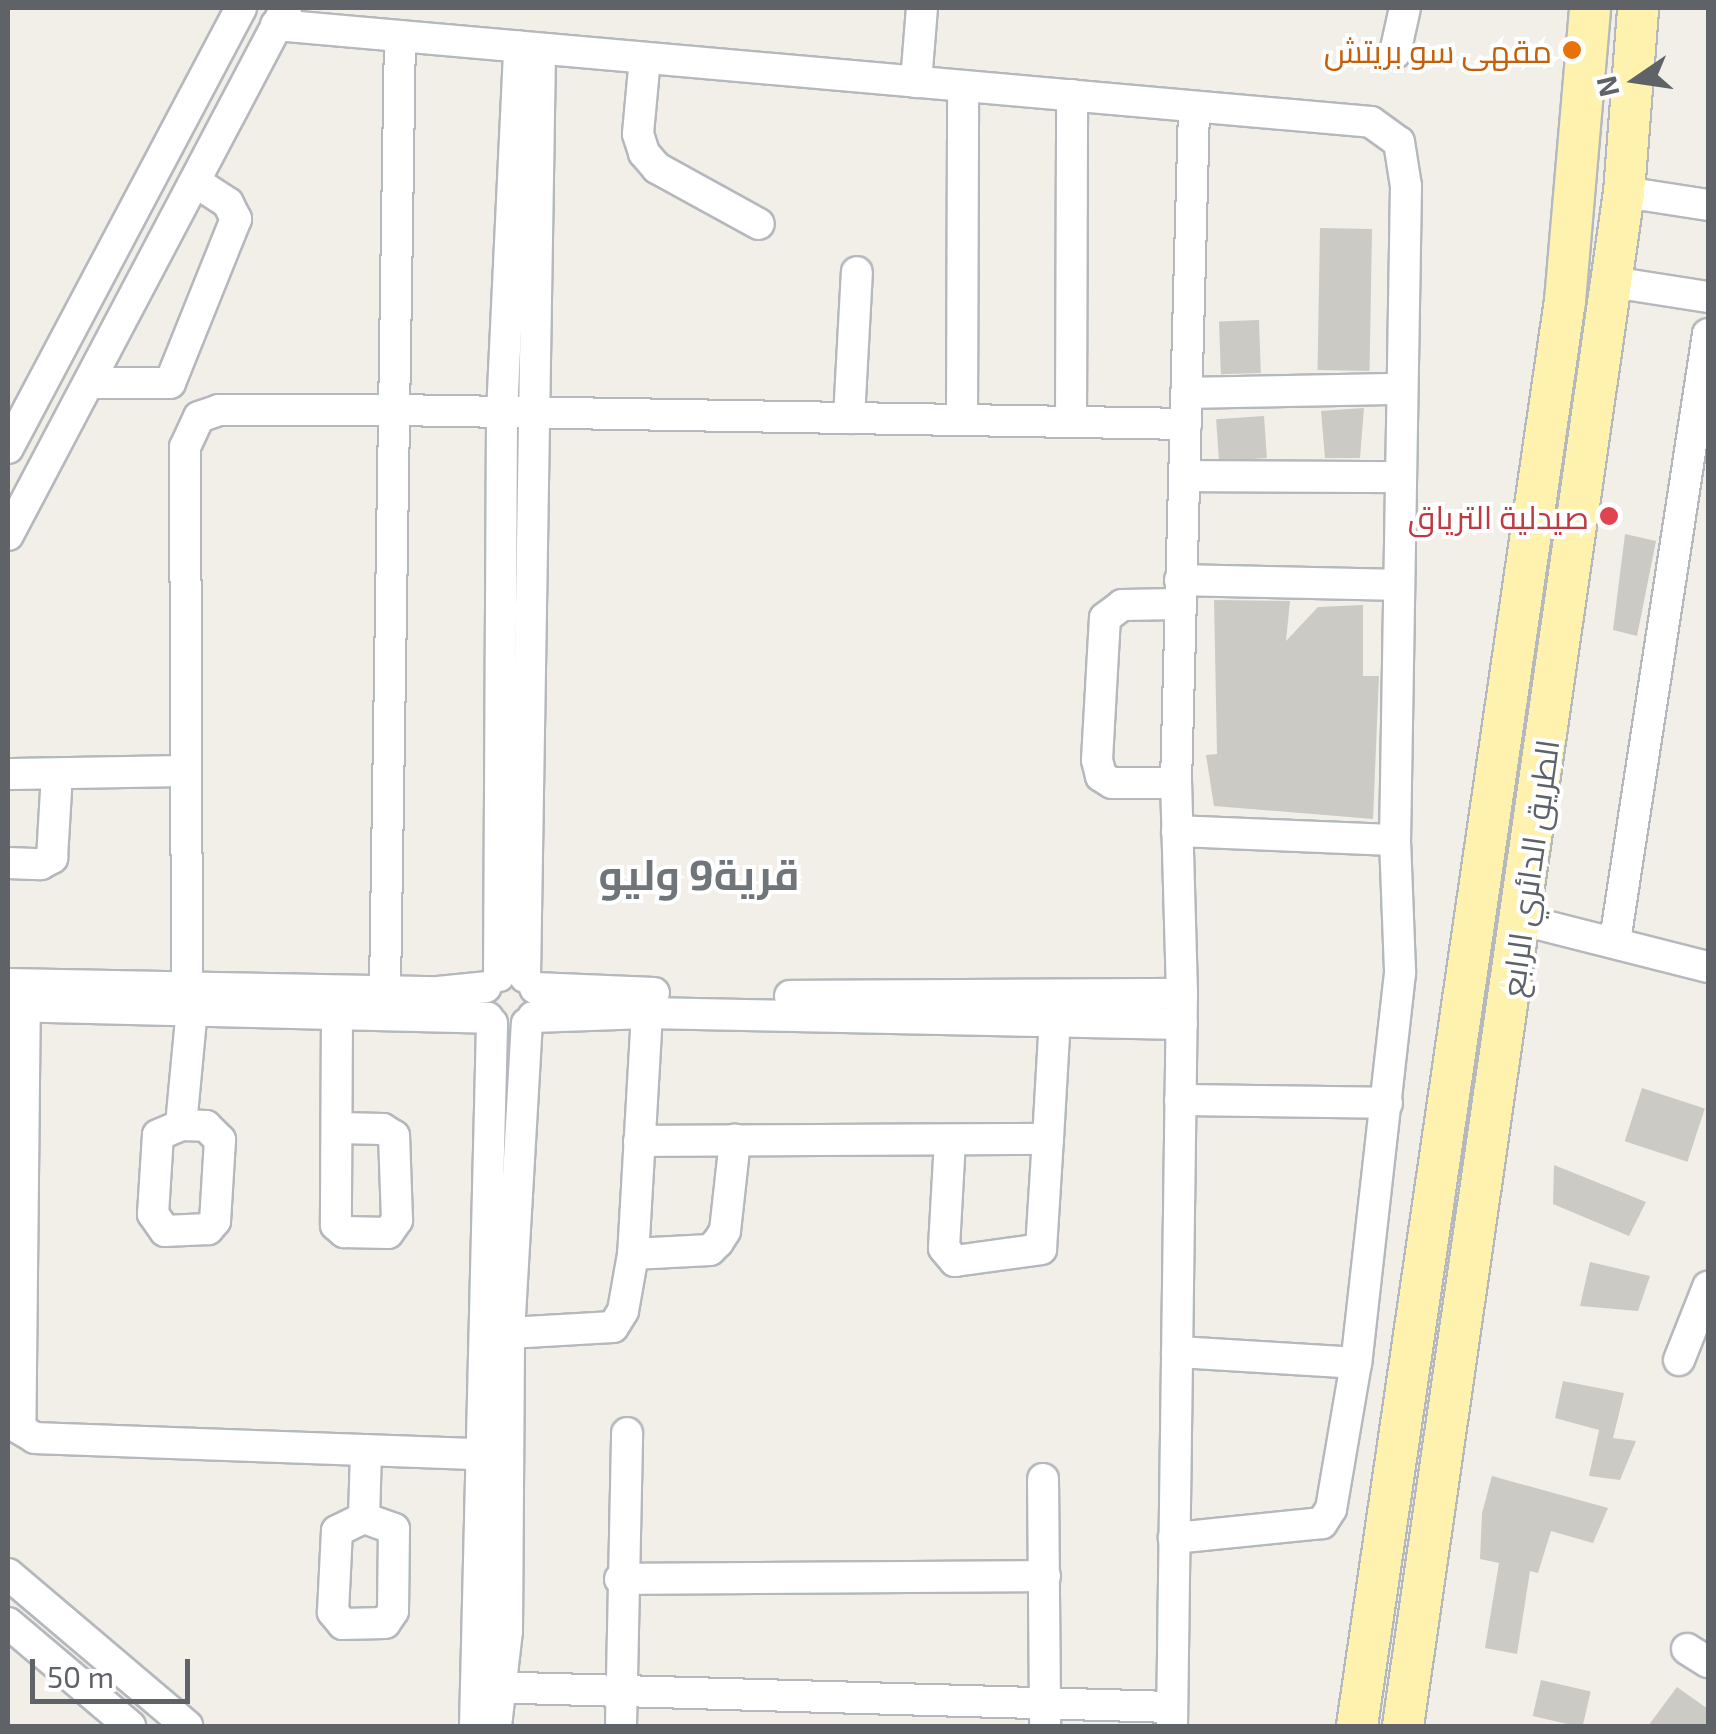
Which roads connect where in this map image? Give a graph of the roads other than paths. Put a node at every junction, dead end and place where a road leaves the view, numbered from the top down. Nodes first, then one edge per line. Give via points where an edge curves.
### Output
1 (241, 8) edge
2 (922, 8) edge
3 (1404, 8) edge
4 (1590, 8) edge
5 (1638, 8) edge
6 (281, 16) edge
7 (400, 36) junction
8 (530, 47) junction
9 (1395, 52) dead end
10 (646, 58) junction
11 (916, 82) junction
12 (963, 86) junction
13 (1072, 95) junction
14 (1194, 106) junction
15 (197, 183) junction
16 (1624, 192) junction
17 (1708, 205) edge
18 (759, 224) dead end
19 (858, 272) dead end
20 (1612, 282) junction
21 (1708, 297) edge
22 (1708, 334) edge
23 (170, 383) junction
24 (39, 389) junction
25 (1402, 390) junction
26 (1186, 393) junction
27 (84, 396) junction
28 (394, 410) junction
29 (516, 414) junction
30 (199, 417) junction
31 (849, 418) junction
32 (962, 419) junction
33 (1071, 421) junction
34 (1186, 424) junction
35 (8, 448) edge
36 (1184, 476) junction
37 (1401, 477) junction
38 (8, 534) edge
39 (1399, 585) junction
40 (1179, 592) junction
41 (183, 771) junction
42 (8, 774) edge
43 (58, 774) junction
44 (1176, 783) junction
45 (1177, 831) junction
46 (1394, 840) junction
47 (8, 862) edge
48 (1522, 920) junction
49 (1615, 940) junction
50 (1708, 968) edge
51 (386, 989) junction
52 (517, 995) junction
53 (16, 996) edge
54 (189, 998) junction
55 (648, 1003) junction
56 (1182, 1009) junction
57 (1056, 1011) junction
58 (337, 1012) junction
59 (490, 1021) junction
60 (1180, 1100) junction
61 (1387, 1103) junction
62 (182, 1124) dead end
63 (339, 1128) dead end
64 (1048, 1139) junction
65 (735, 1140) junction
66 (950, 1140) junction
67 (639, 1141) junction
68 (633, 1254) junction
69 (1708, 1287) edge
70 (510, 1333) junction
71 (1177, 1352) junction
72 (1679, 1360) dead end
73 (1356, 1363) junction
74 (627, 1433) dead end
75 (366, 1450) junction
76 (493, 1454) junction
77 (1043, 1479) dead end
78 (364, 1518) dead end
79 (1174, 1538) junction
80 (8, 1574) edge
81 (1045, 1576) junction
82 (620, 1579) junction
83 (9, 1626) edge
84 (489, 1687) junction
85 (622, 1695) junction
86 (1046, 1712) edge
87 (823, 1713) edge
88 (1172, 1716) edge
89 (130, 1726) edge
90 (187, 1726) edge
91 (475, 1726) edge
92 (496, 1726) edge
93 (622, 1726) edge
94 (1357, 1726) edge
95 (1403, 1726) edge

1 - 24 street
2 - 11 street
3 - 9 street
4 - 94 main road, الطريق الدائري الرابع via 1565,301
5 - 16 main road, الطريق الدائري الرابع
6 - 7 street
6 - 15 street
7 - 8 street
7 - 28 street
8 - 10 street
8 - 29 street
10 - 11 street
10 - 18 street via 638,134 644,153 657,168
11 - 12 street
12 - 13 street
12 - 32 street
13 - 14 street
13 - 33 street
14 - 25 street via 1370,122 1399,142 1406,186
14 - 26 street
15 - 23 street via 228,202 236,219
15 - 27 street
16 - 17 street
16 - 20 main road, الطريق الدائري الرابع
19 - 31 street
20 - 21 street
20 - 48 main road, الطريق الدائري الرابع
22 - 49 street
23 - 27 street
23 - 30 street
24 - 27 street
24 - 35 street
25 - 26 street
25 - 37 street
26 - 34 street
27 - 38 street
28 - 29 street
28 - 30 street via 219,410
28 - 51 street
29 - 31 street
29 - 52 street
30 - 41 street via 184,447
31 - 32 street
32 - 33 street
33 - 34 street
34 - 36 street
36 - 37 street
36 - 40 street
37 - 39 street
39 - 40 street
39 - 46 street
40 - 44 street
40 - 44 street via 1122,604 1106,618 1098,760 1101,776 1112,783
41 - 43 street
41 - 54 street
42 - 43 street
43 - 47 street via 52,858
44 - 45 street
45 - 46 street
45 - 56 street
46 - 61 street via 1400,973
48 - 49 street
48 - 95 main road, الطريق الدائري الرابع
49 - 50 street
51 - 52 street
51 - 54 street
52 - 55 street
52 - 59 street via 506,1029
52 - 70 street
53 - 54 street
53 - 75 street via 20,1428 35,1438
54 - 58 street
54 - 62 street
55 - 57 street
55 - 67 street
56 - 57 street
56 - 60 street
57 - 64 street
58 - 59 street
58 - 63 street
59 - 76 street
60 - 61 street
60 - 71 street
61 - 73 street
64 - 66 street
64 - 66 street via 1041,1249 955,1261 944,1248
65 - 66 street
65 - 67 street
65 - 68 street via 725,1231 718,1242 710,1250
67 - 68 street
68 - 70 street via 623,1311 613,1327
69 - 72 street
70 - 76 street
71 - 73 street
71 - 79 street
73 - 79 street via 1331,1509 1322,1524
74 - 82 street
75 - 76 street
75 - 78 street
76 - 84 street
77 - 81 street
79 - 88 street
80 - 90 street
81 - 82 street
81 - 86 street
82 - 85 street
83 - 89 street
84 - 85 street
84 - 91 street
84 - 92 street
85 - 87 street
85 - 93 street
86 - 87 street
86 - 88 street

